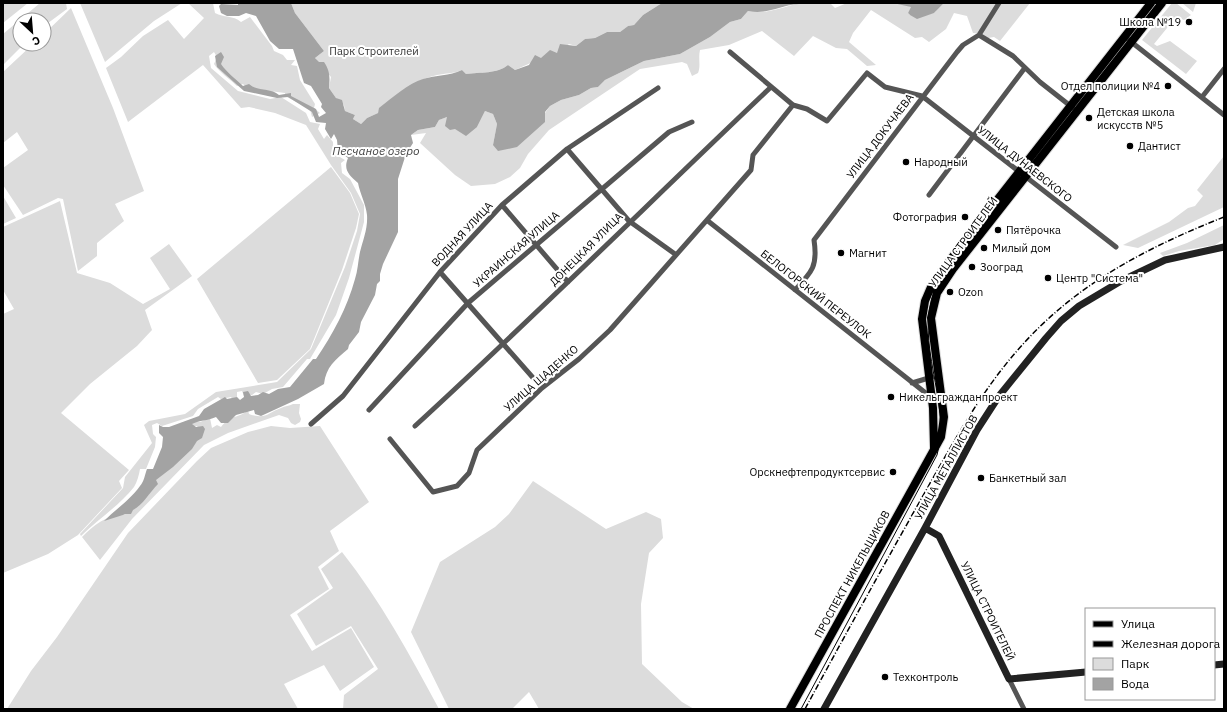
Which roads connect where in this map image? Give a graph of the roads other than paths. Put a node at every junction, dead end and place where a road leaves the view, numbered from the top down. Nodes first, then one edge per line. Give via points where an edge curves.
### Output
1 (999, 3) edge
2 (1151, 3) edge
3 (1162, 3) edge
4 (1141, 24) junction
5 (979, 36) junction
6 (1128, 39) junction
7 (730, 52) dead end
8 (1024, 69) junction
9 (1224, 69) edge
10 (771, 87) junction
11 (658, 88) dead end
12 (922, 96) junction
13 (1202, 97) junction
14 (793, 105) junction
15 (1074, 109) junction
16 (1224, 115) edge
17 (692, 122) dead end
18 (972, 136) junction
19 (567, 149) junction
20 (1022, 175) junction
21 (601, 189) junction
22 (929, 195) dead end
23 (502, 205) junction
24 (629, 221) junction
25 (708, 221) junction
26 (536, 244) junction
27 (1116, 247) dead end
28 (1224, 247) edge
29 (675, 254) junction
30 (440, 272) junction
31 (568, 282) junction
32 (795, 290) junction
33 (468, 303) junction
34 (504, 343) junction
35 (931, 367) junction
36 (912, 383) junction
37 (542, 388) junction
38 (941, 397) junction
39 (932, 398) junction
40 (942, 407) junction
41 (933, 408) junction
42 (369, 410) dead end
43 (311, 424) dead end
44 (415, 426) dead end
45 (390, 439) dead end
46 (934, 451) junction
47 (925, 528) junction
48 (1085, 672) edge
49 (1009, 679) junction
50 (790, 709) edge
51 (824, 709) edge
52 (1024, 709) edge

1 - 5 street, УЛИЦА ДОКУЧАЕВА
2 - 4 main road, УЛИЦА СТРОИТЕЛЕЙ
3 - 4 main road, УЛИЦА СТРОИТЕЛЕЙ
4 - 6 main road, УЛИЦА СТРОИТЕЛЕЙ
5 - 8 street via 1013,56
5 - 12 street, УЛИЦА ДОКУЧАЕВА via 963,45
6 - 13 street
6 - 15 main road, УЛИЦА СТРОИТЕЛЕЙ
7 - 10 street
8 - 15 street
8 - 18 street
9 - 13 street
10 - 14 street
10 - 24 street, ДОНЕЦКАЯ УЛИЦА
11 - 19 street, ВОДНАЯ УЛИЦА
12 - 14 street via 885,87 867,73 827,121 807,109
12 - 18 street, УЛИЦА ДУНАЕВСКОГО
12 - 32 street, УЛИЦА ДОКУЧАЕВА via 814,240 814,266
13 - 16 street
14 - 25 street, УЛИЦА ЩАДЕНКО via 753,155 751,170
15 - 20 main road, УЛИЦА СТРОИТЕЛЕЙ
17 - 21 street, УКРАИНСКАЯ УЛИЦА via 668,132
18 - 20 street, УЛИЦА ДУНАЕВСКОГО
18 - 22 street
19 - 21 street
19 - 23 street, ВОДНАЯ УЛИЦА
20 - 27 street, УЛИЦА ДУНАЕВСКОГО
20 - 35 main road, УЛИЦА СТРОИТЕЛЕЙ via 950,267 937,293 931,318
21 - 24 street
21 - 26 street, УКРАИНСКАЯ УЛИЦА
23 - 26 street
23 - 30 street, ВОДНАЯ УЛИЦА
24 - 29 street
24 - 31 street, ДОНЕЦКАЯ УЛИЦА
25 - 29 street, УЛИЦА ЩАДЕНКО
25 - 32 street, БЕЛОГОРСКИЙ ПЕРЕУЛОК
26 - 31 street
26 - 33 street, УКРАИНСКАЯ УЛИЦА
28 - 47 main road, УЛИЦА МЕТАЛЛИСТОВ via 1185,254 1146,268 1099,293 1061,321 999,396
29 - 37 street, УЛИЦА ЩАДЕНКО via 610,330
30 - 33 street
30 - 43 street, ВОДНАЯ УЛИЦА via 343,396
31 - 34 street, ДОНЕЦКАЯ УЛИЦА
32 - 36 street, БЕЛОГОРСКИЙ ПЕРЕУЛОК
33 - 34 street
33 - 42 street, УКРАИНСКАЯ УЛИЦА
34 - 37 street
34 - 44 street, ДОНЕЦКАЯ УЛИЦА
35 - 36 street
35 - 38 main road, УЛИЦА СТРОИТЕЛЕЙ via 938,376
35 - 39 main road, УЛИЦА СТРОИТЕЛЕЙ
36 - 39 street, БЕЛОГОРСКИЙ ПЕРЕУЛОК
37 - 45 street, УЛИЦА ЩАДЕНКО via 477,450 469,473 456,486 433,492
38 - 39 street
38 - 40 main road, УЛИЦА СТРОИТЕЛЕЙ
39 - 41 main road, УЛИЦА СТРОИТЕЛЕЙ
40 - 41 street
40 - 46 main road, УЛИЦА СТРОИТЕЛЕЙ via 943,429
41 - 46 main road, УЛИЦА СТРОИТЕЛЕЙ
46 - 50 main road, ПРОСПЕКТ НИКЕЛЬЩИКОВ
47 - 49 main road, УЛИЦА СТРОИТЕЛЕЙ via 939,536
47 - 51 main road, УЛИЦА МЕТАЛЛИСТОВ
48 - 49 main road
49 - 52 street, УЛИЦА СТРОИТЕЛЕЙ

